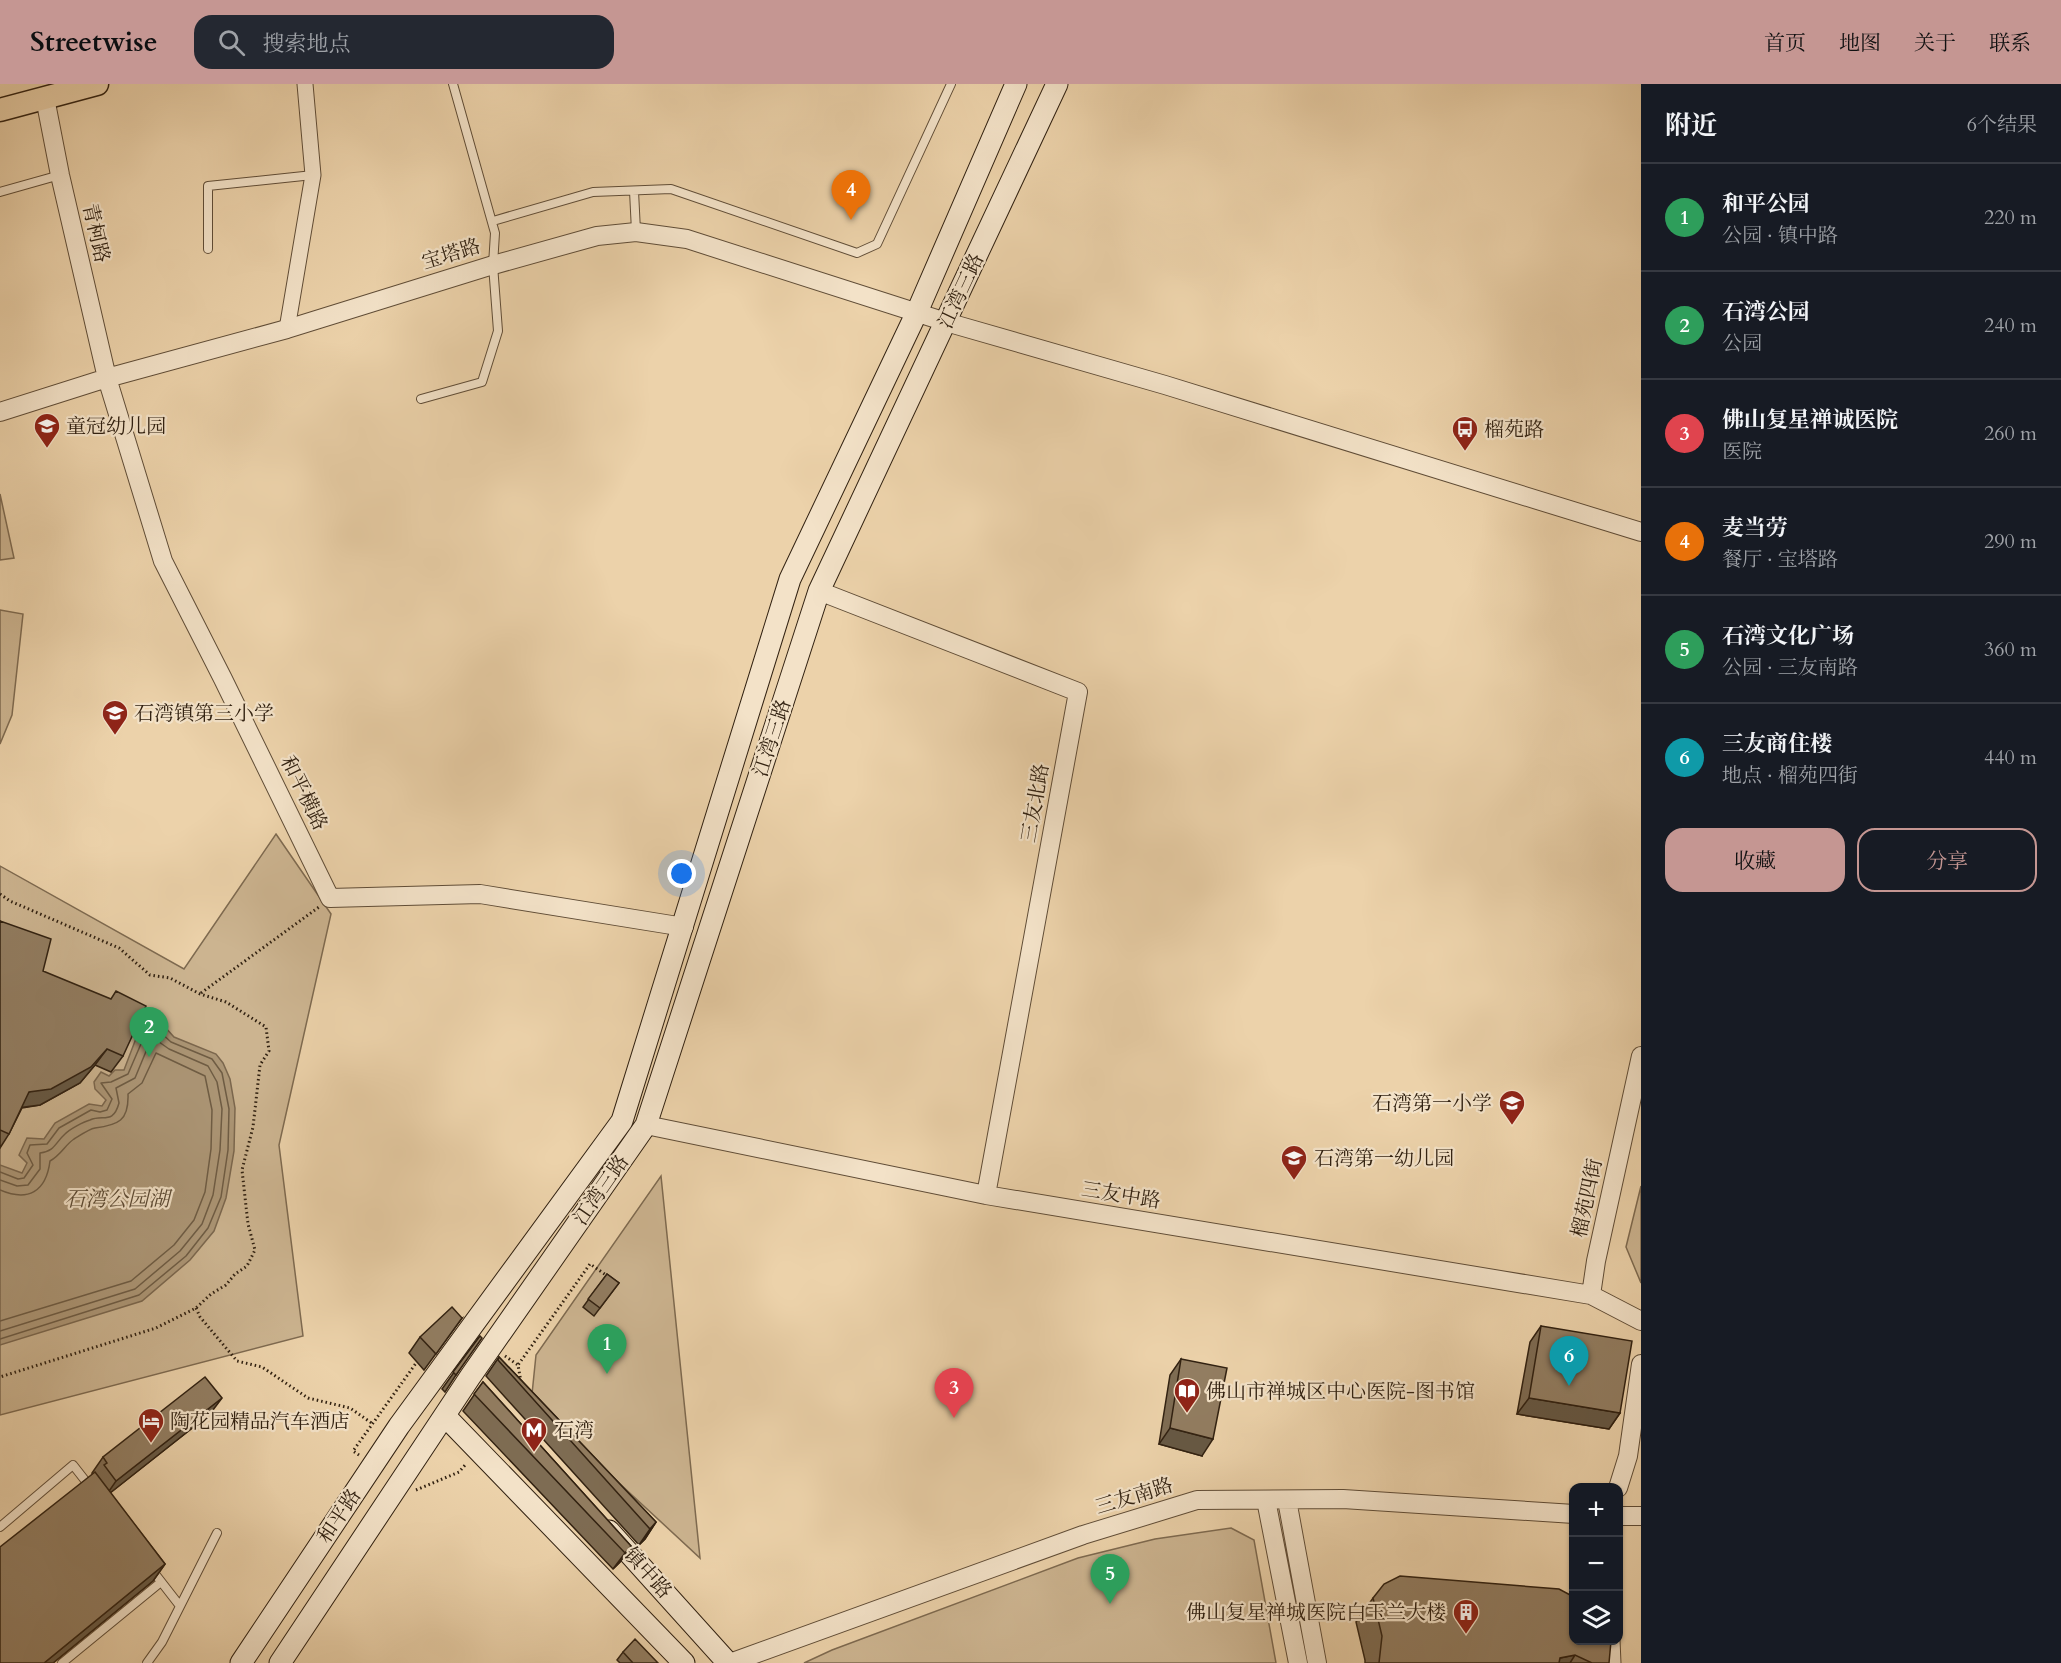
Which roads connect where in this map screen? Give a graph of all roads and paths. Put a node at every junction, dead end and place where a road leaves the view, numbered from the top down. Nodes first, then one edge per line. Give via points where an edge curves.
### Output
1 (97, 84) edge
2 (305, 84) edge
3 (453, 84) edge
4 (951, 84) edge
5 (1016, 84) edge
6 (1057, 84) edge
7 (45, 98) junction
8 (0, 110) edge
9 (60, 175) junction
10 (313, 175) junction
11 (634, 191) junction
12 (0, 192) edge
13 (493, 221) junction
14 (636, 232) junction
15 (208, 249) dead end
16 (493, 265) junction
17 (917, 312) junction
18 (946, 322) junction
19 (287, 329) junction
20 (107, 378) junction
21 (421, 399) dead end
22 (0, 412) edge
23 (1641, 532) edge
24 (819, 591) junction
25 (0, 894) edge
26 (330, 898) junction
27 (684, 927) junction
28 (200, 994) junction
29 (1641, 1056) edge
30 (646, 1125) junction
31 (986, 1195) junction
32 (613, 1279) edge
33 (1591, 1295) junction
34 (196, 1308) junction
35 (1641, 1321) edge
36 (420, 1357) dead end
37 (1641, 1364) edge
38 (438, 1371) junction
39 (0, 1377) edge
40 (470, 1377) junction
41 (521, 1384) edge
42 (486, 1394) edge
43 (445, 1416) junction
44 (373, 1424) junction
45 (354, 1451) dead end
46 (459, 1472) dead end
47 (1620, 1483) edge
48 (94, 1492) edge
49 (412, 1492) dead end
50 (1266, 1500) junction
51 (1287, 1500) junction
52 (1569, 1514) edge
53 (595, 1515) edge
54 (1623, 1516) edge
55 (1641, 1516) edge
56 (0, 1527) edge
57 (217, 1533) dead end
58 (148, 1564) edge
59 (161, 1582) junction
60 (180, 1606) junction
61 (1612, 1645) edge
62 (62, 1663) edge
63 (147, 1663) edge
64 (241, 1663) edge
65 (280, 1663) edge
66 (684, 1663) edge
67 (729, 1663) edge
68 (1298, 1663) edge
69 (1317, 1663) edge
70 (1613, 1663) edge

1 - 7 main road
2 - 10 street
3 - 13 lane
4 - 11 lane via 877,244 857,253 672,189
5 - 17 main road, 江湾三路
6 - 18 main road, 江湾三路
7 - 8 main road
7 - 9 street, 青柯路
9 - 12 lane
9 - 20 street, 青柯路
10 - 15 lane via 208,186
10 - 19 street
11 - 13 lane via 593,192
11 - 14 lane
13 - 16 lane
14 - 16 street, 宝塔路 via 597,236
14 - 17 street, 宝塔路 via 687,239
16 - 19 street, 宝塔路
16 - 21 lane via 498,331 482,382
17 - 18 street
17 - 27 main road, 江湾三路 via 789,579
18 - 23 street via 1165,385
18 - 24 main road, 江湾三路
19 - 20 street, 宝塔路
20 - 22 street, 宝塔路
20 - 26 street, 和平横路 via 163,561
24 - 30 main road, 江湾三路
24 - 31 street, 三友北路 via 1078,692
25 - 28 path via 119,948 150,975 170,978
26 - 27 street via 480,894
26 - 28 path
27 - 38 main road, 江湾三路 via 622,1121
28 - 34 path via 226,1002 266,1027 268,1051 260,1065 253,1127 242,1170 255,1250 247,1266
29 - 33 street, 榴苑四街
30 - 31 street, 三友中路
30 - 40 main road, 江湾三路
31 - 33 street, 三友中路
32 - 41 path via 590,1264 518,1365
33 - 35 street
34 - 39 path via 156,1328
34 - 44 path via 237,1361 262,1367 308,1398 350,1408
36 - 44 path
37 - 47 street via 1628,1456
38 - 40 main road
38 - 43 main road
38 - 64 main road, 和平路
40 - 42 main road
40 - 43 main road, 和平路
43 - 65 main road, 和平路
43 - 66 main road, 镇中路
44 - 45 path
46 - 49 path
48 - 56 lane via 73,1465
50 - 51 street, 三友南路
50 - 67 street, 三友南路 via 1197,1500 1083,1535
50 - 68 street
51 - 52 street, 三友南路 via 1343,1499
51 - 69 street
53 - 67 main road, 镇中路
54 - 55 street
57 - 60 lane
58 - 59 lane
59 - 60 lane
59 - 62 lane
60 - 63 lane
61 - 70 street

